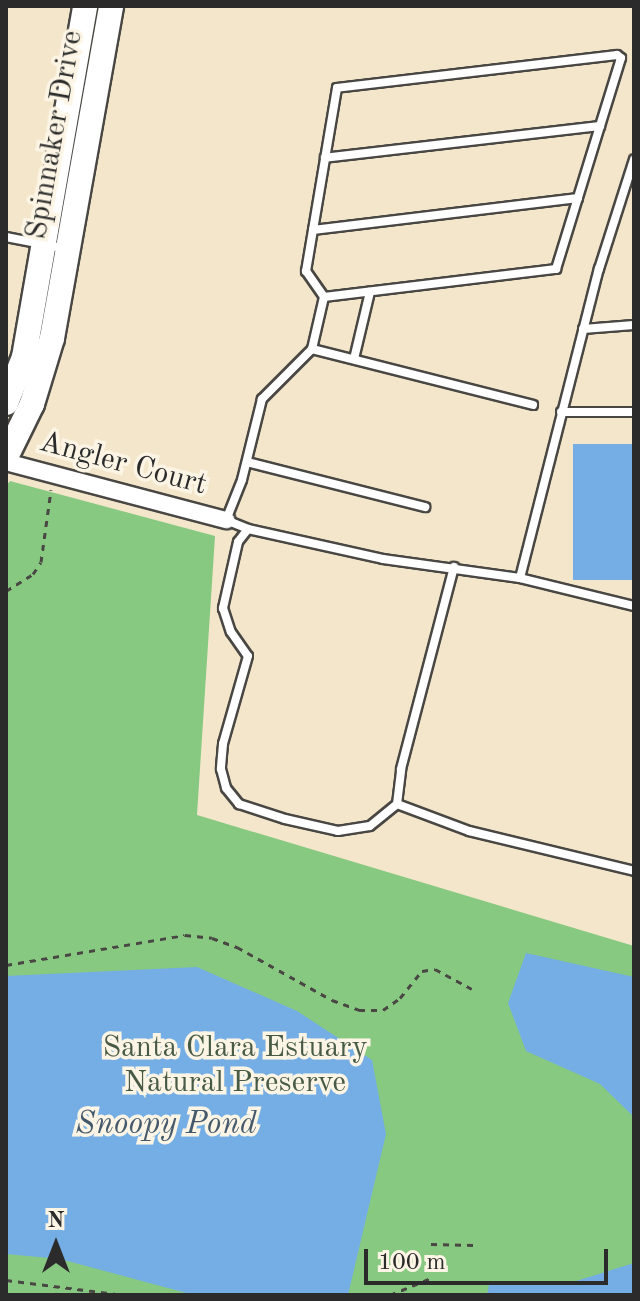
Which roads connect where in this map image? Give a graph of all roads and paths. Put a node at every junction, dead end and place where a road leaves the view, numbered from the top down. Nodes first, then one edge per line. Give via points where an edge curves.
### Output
1 (85, 6) edge
2 (111, 6) edge
3 (600, 126) junction
4 (325, 158) junction
5 (634, 159) edge
6 (578, 198) junction
7 (313, 230) junction
8 (6, 237) edge
9 (56, 247) junction
10 (370, 292) junction
11 (324, 297) junction
12 (634, 325) edge
13 (583, 329) junction
14 (312, 349) junction
15 (354, 359) junction
16 (6, 403) edge
17 (533, 405) dead end
18 (561, 412) junction
19 (634, 412) edge
20 (6, 460) edge
21 (247, 462) junction
22 (53, 474) junction
23 (425, 507) dead end
24 (226, 520) junction
25 (248, 529) junction
26 (454, 567) junction
27 (520, 578) junction
28 (6, 591) edge
29 (634, 606) edge
30 (397, 804) junction
31 (634, 871) edge
32 (6, 965) edge
33 (472, 989) dead end
34 (431, 1244) dead end
35 (474, 1245) dead end
36 (431, 1278) dead end
37 (6, 1280) edge
38 (124, 1295) edge
39 (390, 1295) edge

1 - 9 street, Spinnaker Drive
2 - 9 street, Spinnaker Drive
3 - 4 lane
3 - 4 lane via 621,58 617,55 337,88
3 - 6 lane
4 - 7 lane
5 - 13 lane
6 - 7 lane
6 - 10 lane via 556,269
7 - 11 lane via 306,271
8 - 9 lane
9 - 16 street, Spinnaker Drive
9 - 20 street, Spinnaker Drive via 45,366
10 - 11 lane
10 - 15 lane
11 - 14 lane
12 - 13 lane
13 - 18 lane
14 - 15 lane
14 - 21 lane via 262,399
15 - 17 lane
18 - 19 lane
18 - 27 lane
20 - 22 street, Angler Court
21 - 23 lane
21 - 24 lane
22 - 24 street, Angler Court
22 - 28 path via 41,562 33,574
24 - 25 lane
25 - 26 lane via 383,559
25 - 30 lane via 238,542 223,608 248,656 223,744 226,788 239,804 338,831 370,826
26 - 27 lane
26 - 30 lane via 401,769
27 - 29 lane
30 - 31 lane via 469,831
32 - 33 path via 185,935 237,947 359,1010 383,1010 422,971 435,969
34 - 35 path
36 - 39 path
37 - 38 path

